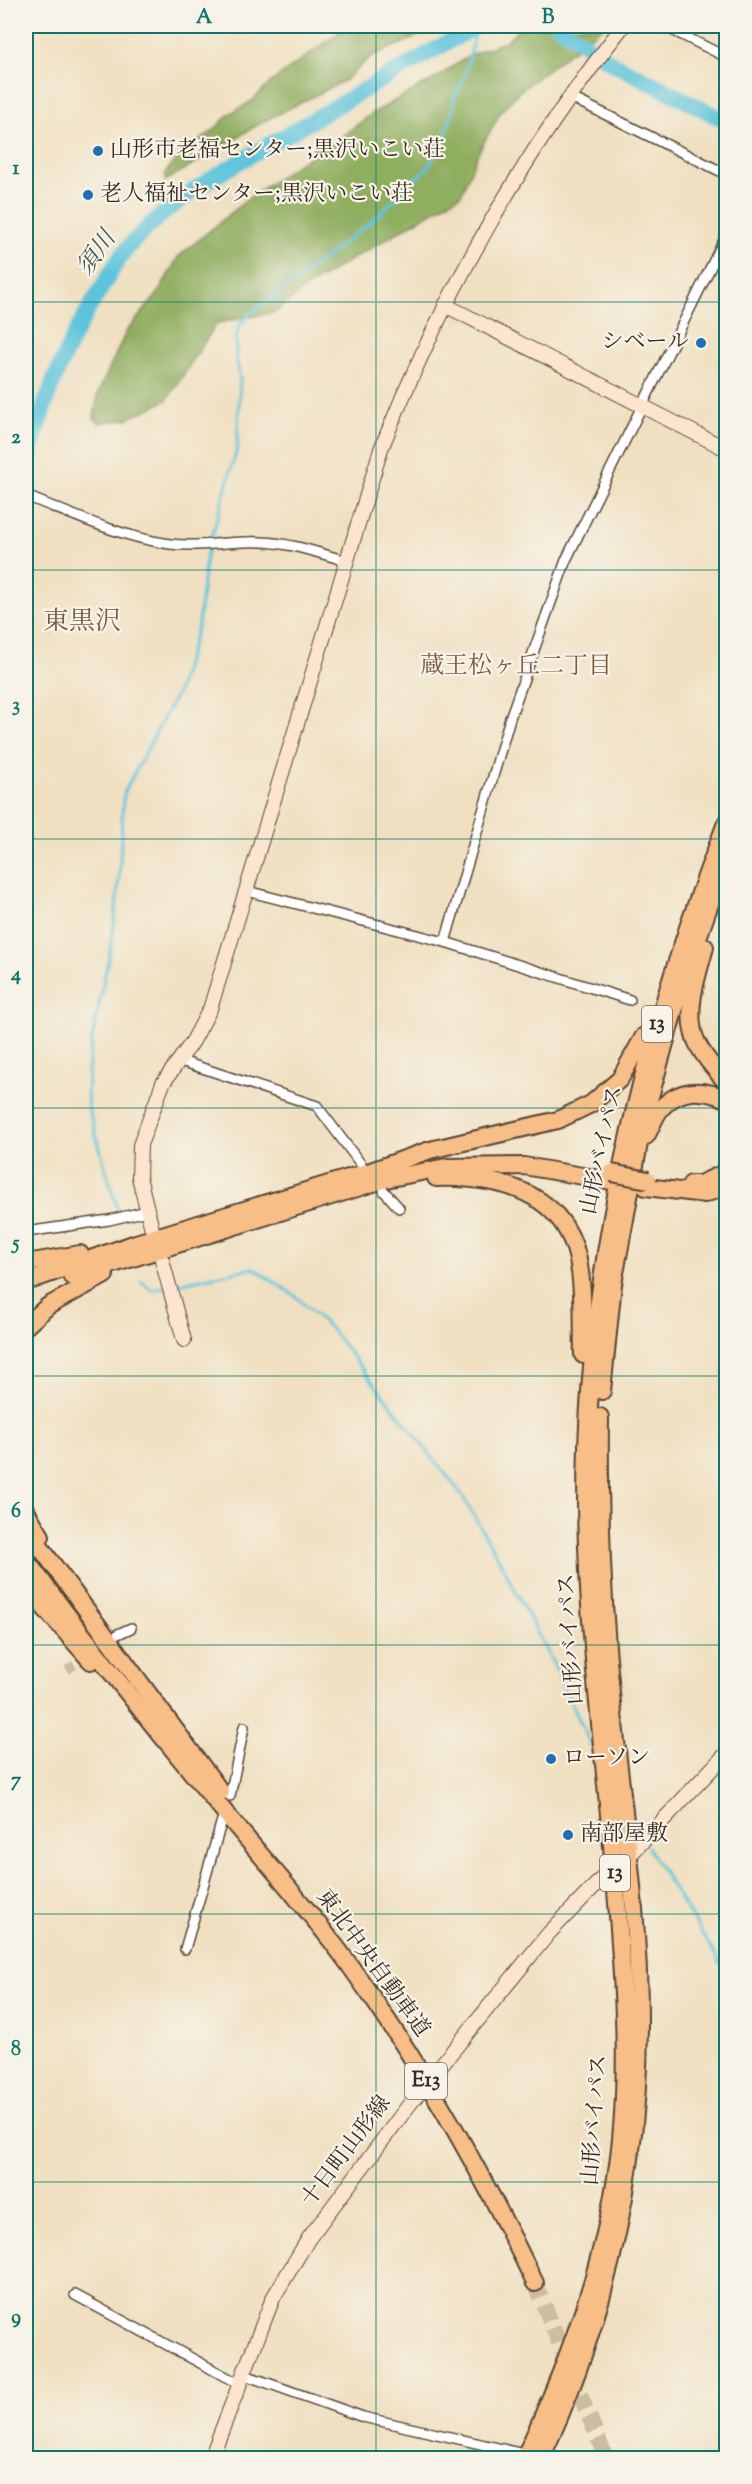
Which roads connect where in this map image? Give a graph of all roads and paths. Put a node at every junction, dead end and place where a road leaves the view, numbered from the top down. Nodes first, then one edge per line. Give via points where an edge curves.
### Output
1 (623, 26) edge
2 (664, 26) edge
3 (726, 57) edge
4 (570, 98) junction
5 (726, 174) edge
6 (726, 236) edge
7 (445, 305) junction
8 (641, 406) junction
9 (726, 449) edge
10 (26, 496) edge
11 (347, 561) junction
12 (726, 823) edge
13 (726, 858) edge
14 (726, 865) edge
15 (702, 888) junction
16 (247, 891) junction
17 (445, 942) junction
18 (630, 1000) dead end
19 (178, 1060) junction
20 (726, 1082) edge
21 (726, 1099) edge
22 (638, 1150) junction
23 (366, 1170) junction
24 (726, 1172) edge
25 (612, 1177) junction
26 (647, 1184) junction
27 (385, 1185) junction
28 (726, 1186) edge
29 (399, 1208) dead end
30 (147, 1211) junction
31 (152, 1229) dead end
32 (26, 1232) edge
33 (138, 1250) junction
34 (162, 1260) dead end
35 (26, 1263) edge
36 (26, 1282) edge
37 (26, 1293) edge
38 (26, 1326) edge
39 (184, 1340) dead end
40 (587, 1476) junction
41 (26, 1511) edge
42 (26, 1528) edge
43 (26, 1560) edge
44 (26, 1587) edge
45 (131, 1628) dead end
46 (118, 1634) dead end
47 (244, 1727) dead end
48 (726, 1754) edge
49 (196, 1756) junction
50 (224, 1808) junction
51 (629, 1856) junction
52 (614, 1866) junction
53 (293, 1893) junction
54 (185, 1949) dead end
55 (535, 2283) tunnel mouth
56 (75, 2295) dead end
57 (243, 2380) junction
58 (536, 2457) edge
59 (211, 2458) edge

1 - 4 street
2 - 3 street
4 - 5 street
4 - 7 street via 473,250
6 - 8 street
7 - 8 street
7 - 11 street via 381,448
8 - 9 street
8 - 17 street via 566,560 510,718
10 - 11 street via 148,540 171,544 297,545
11 - 16 street
12 - 15 highway, 山形バイパス / 13
13 - 22 highway, 山形バイパス / 13 via 667,1032
14 - 20 highway via 693,992 693,1031 700,1048
15 - 23 highway via 684,917 635,1054 620,1079 591,1104 558,1120 430,1150
15 - 40 highway, 山形バイパス / 13 via 647,1057 614,1199 596,1312
16 - 17 street
16 - 19 street via 210,1009
17 - 18 street
19 - 23 street via 317,1107
19 - 30 street via 164,1083 140,1145 139,1178
21 - 22 highway via 710,1092 690,1091 676,1096 658,1112
22 - 51 highway, 山形バイパス / 13 via 613,1284 600,1411 599,1504 611,1692
23 - 25 highway via 432,1161 505,1158
23 - 33 highway
24 - 26 highway via 700,1184
25 - 26 highway
25 - 27 highway via 484,1165 446,1167
26 - 28 highway via 705,1194
27 - 29 street
27 - 33 highway
27 - 40 highway via 455,1178 499,1182 529,1193 565,1225 580,1272
30 - 31 street
30 - 32 street
33 - 35 highway
33 - 36 highway
33 - 37 highway
33 - 38 highway
34 - 39 street
40 - 52 highway, 山形バイパス / 13 via 597,1695
41 - 49 highway via 155,1689
42 - 49 highway, 東北中央自動車道 / E13
43 - 50 highway, 東北中央自動車道 / E13
44 - 50 highway
45 - 46 street
47 - 50 street
48 - 51 street, 十日町山形線
49 - 53 highway, 東北中央自動車道 / E13
50 - 53 highway, 東北中央自動車道 / E13
50 - 54 street
51 - 52 street, 十日町山形線
51 - 58 highway, 山形バイパス / 13 via 639,2016 628,2177 596,2321
52 - 57 street, 十日町山形線, bridge via 549,1933 409,2105 309,2238 273,2298
52 - 58 highway, 山形バイパス / 13 via 625,2076 617,2172 609,2222 582,2318
53 - 55 highway, 東北中央自動車道 / E13 via 347,1962 420,2071 478,2170
56 - 57 street
57 - 58 street via 363,2417
57 - 59 street, 十日町山形線

